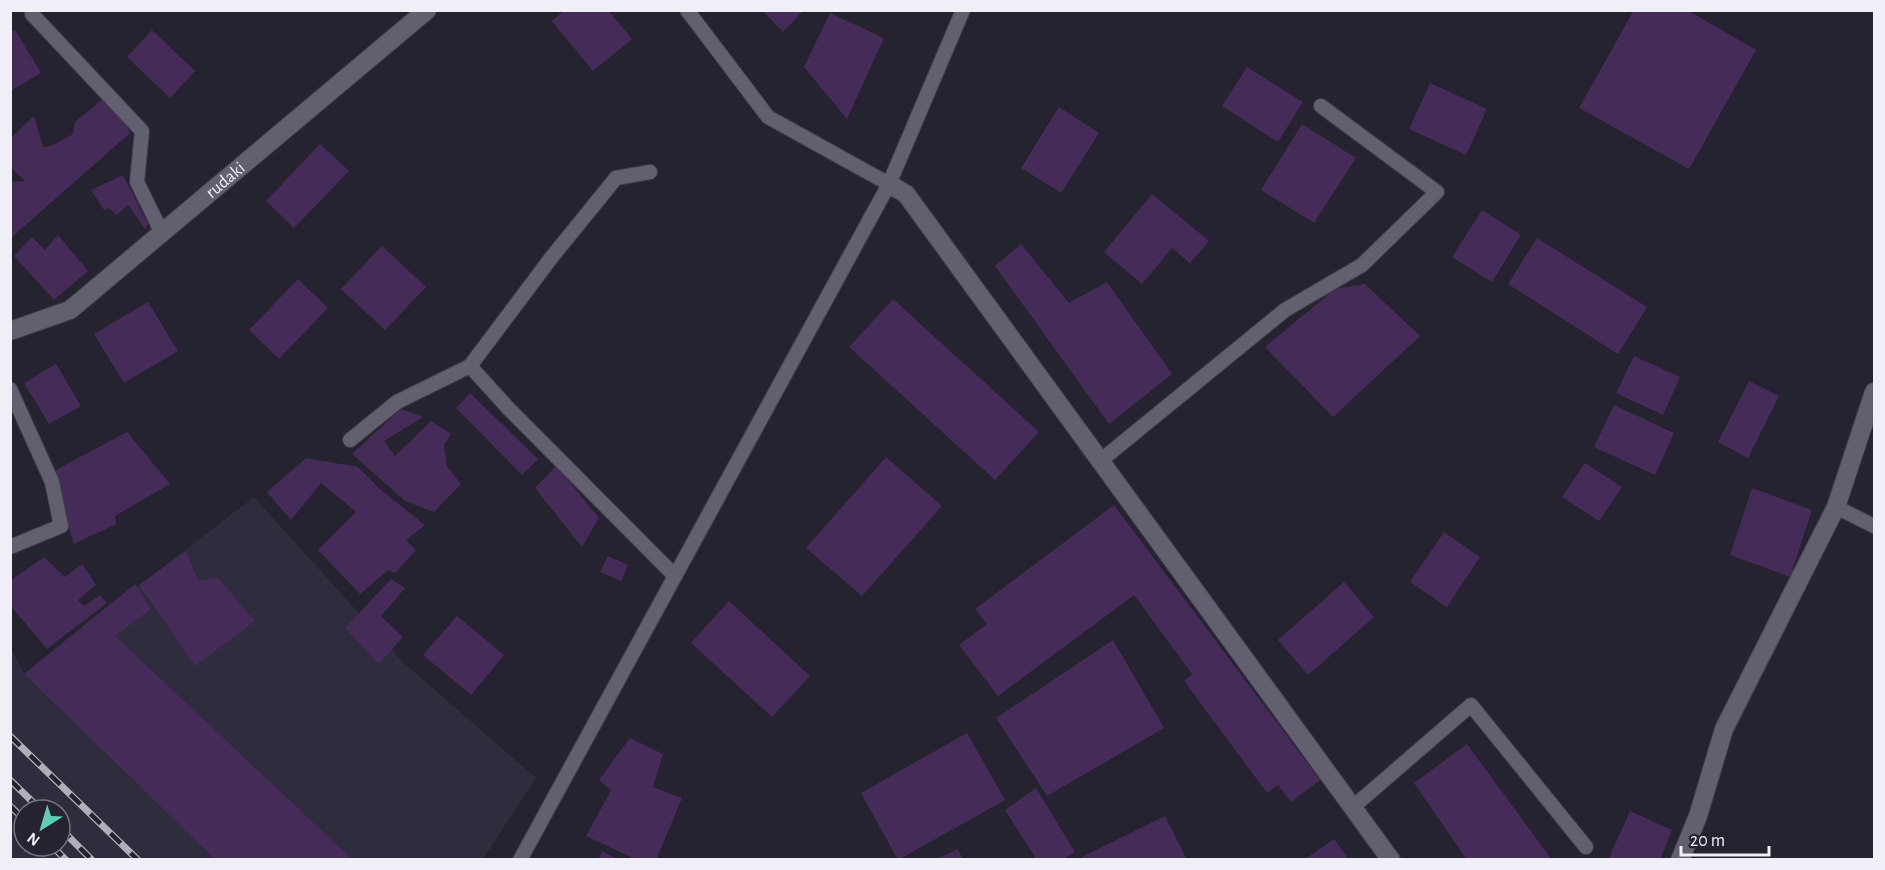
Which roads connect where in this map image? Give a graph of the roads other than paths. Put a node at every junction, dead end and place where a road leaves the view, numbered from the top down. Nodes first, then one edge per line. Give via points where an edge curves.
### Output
1 (427, 10) edge
2 (687, 10) edge
3 (963, 10) edge
4 (32, 14) dead end
5 (1321, 106) dead end
6 (650, 172) dead end
7 (889, 184) junction
8 (162, 233) junction
9 (10, 331) edge
10 (470, 366) junction
11 (10, 389) edge
12 (1875, 392) edge
13 (350, 440) dead end
14 (1099, 462) junction
15 (1836, 507) junction
16 (1875, 526) edge
17 (10, 547) edge
18 (675, 576) junction
19 (1353, 807) junction
20 (1586, 848) dead end
21 (520, 860) edge
22 (1391, 860) edge
23 (1680, 860) edge

1 - 8 street, rudaki
2 - 7 lane via 768,117
3 - 7 lane
4 - 8 lane via 142,131 137,182
5 - 14 lane via 1437,192 1362,265 1286,310
6 - 10 lane via 616,178
7 - 14 street via 906,194
7 - 18 lane
8 - 9 street, rudaki via 70,310
10 - 13 lane via 397,402
10 - 18 lane
11 - 17 lane via 52,482 61,526
12 - 15 street
14 - 19 street
15 - 16 lane
15 - 23 street via 1724,729 1698,816
18 - 21 lane
19 - 20 lane via 1471,705
19 - 22 street

